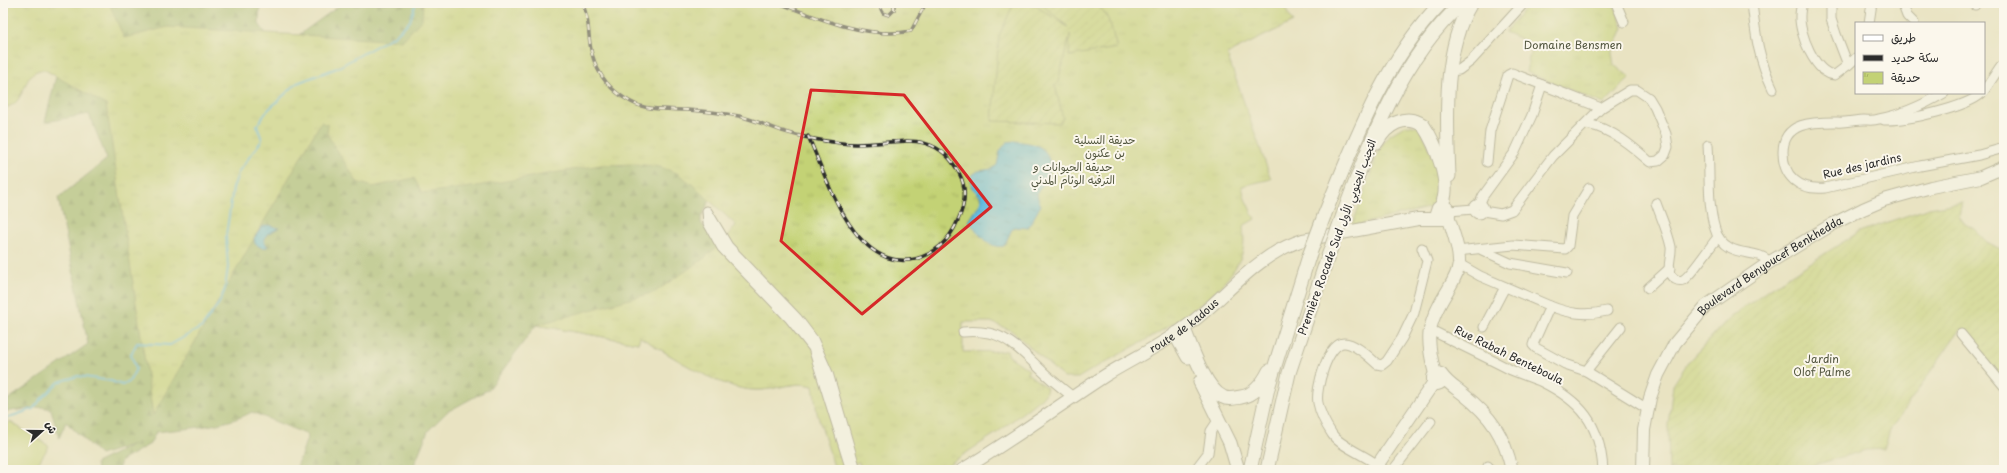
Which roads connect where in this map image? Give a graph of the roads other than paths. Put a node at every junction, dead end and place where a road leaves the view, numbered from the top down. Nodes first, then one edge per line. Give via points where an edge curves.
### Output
1 (1441, 3) edge
2 (1462, 3) edge
3 (1472, 3) edge
4 (1524, 3) edge
5 (1616, 3) edge
6 (1752, 3) edge
7 (1802, 3) edge
8 (1831, 3) edge
9 (1872, 3) edge
10 (1902, 3) edge
11 (1624, 22) dead end
12 (1868, 22) edge
13 (1913, 22) edge
14 (1855, 59) edge
15 (1848, 65) junction
16 (2000, 67) dead end
17 (1450, 71) junction
18 (1542, 85) junction
19 (1773, 89) dead end
20 (1985, 90) edge
21 (1942, 94) edge
22 (1981, 94) edge
23 (1601, 108) junction
24 (1880, 119) junction
25 (1587, 124) junction
26 (1708, 145) dead end
27 (2004, 148) edge
28 (1487, 162) dead end
29 (2004, 167) edge
30 (2004, 175) edge
31 (1588, 188) dead end
32 (1656, 203) dead end
33 (1479, 208) junction
34 (1444, 213) junction
35 (1344, 215) junction
36 (1718, 237) junction
37 (1422, 248) dead end
38 (1481, 249) junction
39 (1457, 252) junction
40 (1770, 262) junction
41 (1459, 264) junction
42 (1670, 268) junction
43 (1567, 273) dead end
44 (1505, 287) junction
45 (1648, 288) dead end
46 (1550, 306) junction
47 (1607, 311) dead end
48 (1290, 318) junction
49 (1484, 327) dead end
50 (1621, 327) dead end
51 (1429, 329) junction
52 (1179, 331) junction
53 (963, 332) dead end
54 (1961, 334) dead end
55 (1586, 371) junction
56 (1437, 378) junction
57 (2004, 386) edge
58 (1073, 397) junction
59 (1650, 404) junction
60 (1219, 419) junction
61 (1431, 421) dead end
62 (1379, 468) edge
63 (851, 470) edge
64 (856, 470) edge
65 (962, 470) edge
66 (1195, 470) edge
67 (1238, 470) edge
68 (1250, 470) edge
69 (1267, 470) edge
70 (1393, 470) edge
71 (1512, 470) edge
72 (1604, 470) edge
73 (1643, 470) edge
74 (1650, 470) edge

1 - 48 highway, Première Rocade Sud التجنب الجنوبي الأول, bridge via 1422,23 1395,61 1356,136 1309,256
2 - 35 highway, Première Rocade Sud التجنب الجنوبي الأول via 1427,41 1402,80 1369,145
3 - 17 highway via 1456,38
4 - 17 street via 1471,61 1459,70
5 - 11 street
6 - 19 street via 1759,54
7 - 15 street via 1801,24 1807,45 1815,60 1831,75 1841,72
8 - 15 street via 1836,34
9 - 12 street
10 - 13 street via 1904,11
14 - 15 street
16 - 20 street
17 - 34 highway
18 - 23 street
18 - 28 street via 1516,73 1508,75 1490,131
18 - 33 street via 1515,152 1483,196
21 - 24 street, Rue des jardins
22 - 24 street via 1954,107 1901,120
23 - 25 street
23 - 25 street via 1630,90 1637,90 1649,98 1666,134 1668,147 1665,155 1658,161 1650,162 1619,137
24 - 27 street, Rue des jardins via 1839,123 1810,122 1798,127 1783,148 1789,174 1802,185 1825,188 1914,167 1979,156
25 - 33 street via 1553,156 1512,210 1501,214
26 - 36 street via 1711,202
29 - 40 main road, Boulevard Benyoucef Benkhedda via 1981,176 1931,187 1872,205 1833,224
30 - 74 main road, Boulevard Benyoucef Benkhedda via 1985,183 1902,201 1856,219 1788,258 1711,310 1686,338 1665,374 1658,392 1649,435
31 - 38 street via 1572,216 1568,246 1565,249 1513,245
32 - 42 street via 1669,238
33 - 34 street
34 - 35 highway via 1446,181 1432,142 1423,125 1406,120 1390,126 1379,139
34 - 39 main road via 1455,239
34 - 52 main road, route de kadous via 1303,240 1284,247 1265,258 1206,311
35 - 69 highway, Première Rocade Sud التجنب الجنوبي الأول, bridge via 1289,373
36 - 40 street via 1735,250 1760,255
36 - 42 street via 1683,280 1672,277
37 - 62 street via 1426,261 1414,313 1387,361 1382,365 1377,364 1350,344 1343,343 1336,346 1329,358 1318,386 1318,403 1332,435
38 - 39 street
38 - 43 street via 1510,263
39 - 41 main road
40 - 59 main road, Boulevard Benyoucef Benkhedda via 1706,306 1698,315 1665,360
41 - 44 street
41 - 51 main road
42 - 45 street
44 - 46 street
44 - 49 street
46 - 47 street via 1580,315
46 - 55 street via 1533,345 1546,355
48 - 52 highway via 1262,383 1254,392 1244,397 1224,398 1211,386
48 - 68 highway, Première Rocade Sud التجنب الجنوبي الأول via 1268,388
50 - 55 street
51 - 56 main road via 1428,345
51 - 72 street, Rue Rabah Benteboula via 1555,389 1572,400 1582,409 1596,432
52 - 58 main road, route de kadous
52 - 60 highway
53 - 58 street via 983,331 1004,338 1020,348
54 - 57 street
55 - 59 street via 1636,402
56 - 62 main road
56 - 71 main road via 1462,393 1490,419 1505,444
58 - 65 main road, route de kadous
59 - 73 main road, Boulevard Benyoucef Benkhedda via 1644,430
60 - 66 street via 1211,430 1208,453
60 - 67 highway
61 - 70 street
63 - 64 street via 813,348 790,319 722,248 708,223 707,211 728,246 797,318 813,339 828,373

